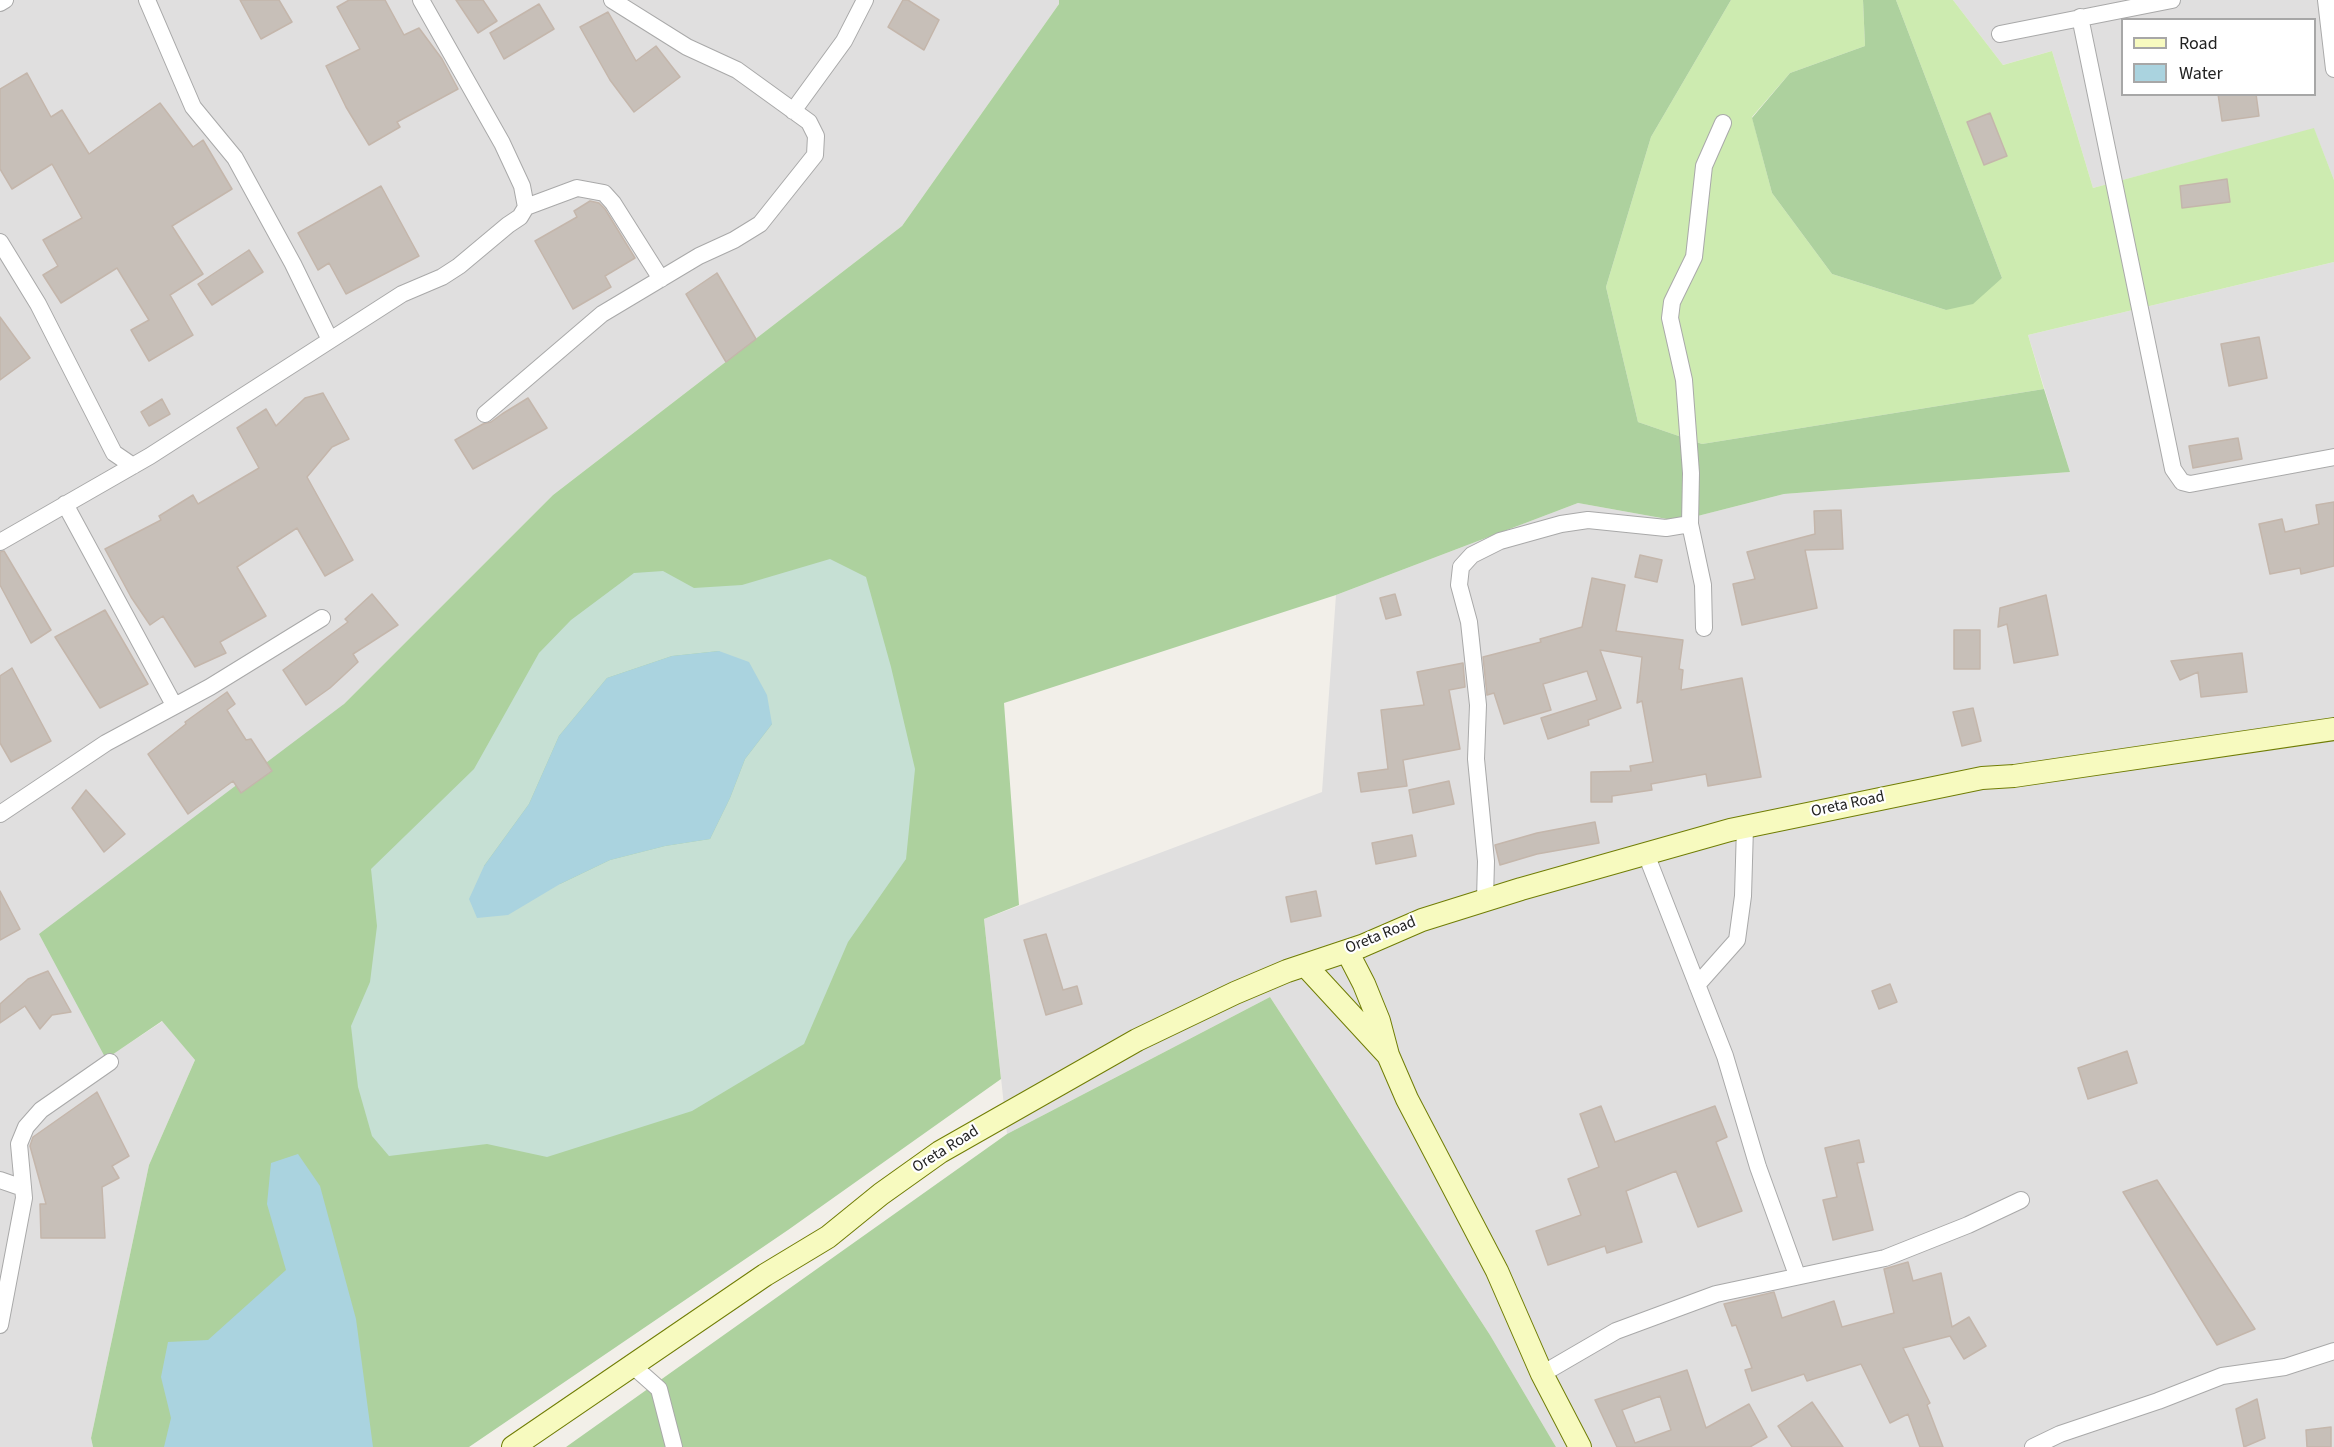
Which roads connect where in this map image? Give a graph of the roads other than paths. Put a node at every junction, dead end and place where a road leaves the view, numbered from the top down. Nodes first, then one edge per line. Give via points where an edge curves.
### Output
1 (5, 0) edge
2 (147, 0) edge
3 (421, 0) edge
4 (612, 0) edge
5 (865, 0) edge
6 (2172, 0) edge
7 (2326, 0) edge
8 (0, 3) edge
9 (2080, 17) junction
10 (2000, 34) dead end
11 (2334, 69) edge
12 (793, 111) junction
13 (1723, 123) dead end
14 (525, 207) junction
15 (0, 242) edge
16 (661, 279) junction
17 (330, 340) junction
18 (485, 414) dead end
19 (114, 453) junction
20 (2334, 457) edge
21 (133, 466) junction
22 (107, 481) junction
23 (65, 504) junction
24 (1690, 524) junction
25 (0, 542) edge
26 (322, 618) dead end
27 (1704, 628) dead end
28 (174, 705) junction
29 (2334, 729) edge
30 (0, 814) edge
31 (1745, 827) junction
32 (1647, 854) junction
33 (1485, 900) junction
34 (1347, 951) junction
35 (1305, 965) junction
36 (1697, 985) junction
37 (1388, 1055) junction
38 (110, 1062) dead end
39 (0, 1180) edge
40 (23, 1188) junction
41 (2021, 1200) dead end
42 (1797, 1275) junction
43 (0, 1325) edge
44 (2334, 1351) edge
45 (633, 1366) junction
46 (1542, 1374) junction
47 (513, 1447) edge
48 (674, 1447) edge
49 (1580, 1447) edge
50 (2032, 1447) edge

1 - 8 street
2 - 17 street via 193,107 235,158
3 - 14 street via 502,142 522,186
4 - 12 street via 687,47 737,70
5 - 12 street via 844,41
6 - 9 street
7 - 11 street
9 - 10 street
9 - 20 street via 2173,469 2182,482 2190,484
12 - 16 street via 809,122 816,136 815,155 760,224
13 - 24 street via 1704,166 1694,257 1672,302 1670,318 1684,380 1691,473
14 - 16 street via 577,188 604,193
14 - 17 street via 520,217 459,266 402,294
15 - 19 street via 38,304
16 - 18 street via 602,314
17 - 21 street
19 - 21 street
19 - 22 street
21 - 22 street
22 - 23 street
23 - 25 street
23 - 28 street
24 - 27 street via 1704,585
24 - 33 street via 1666,528 1588,520 1561,524 1500,541 1472,555 1461,567 1459,585 1469,622 1478,705 1476,759 1486,861
26 - 28 street
28 - 30 street via 106,744
29 - 31 street, Oreta Road via 1982,778
31 - 32 street, Oreta Road
31 - 36 street via 1737,940
32 - 33 street, Oreta Road
32 - 36 street
33 - 34 street, Oreta Road via 1422,920
34 - 35 street, Oreta Road
34 - 37 street via 1379,1021
35 - 37 street
35 - 45 street, Oreta Road via 1137,1040 940,1152 828,1238 765,1275
36 - 42 street via 1725,1056 1758,1167
37 - 46 street via 1497,1271
38 - 40 street via 42,1110 26,1127 19,1144
39 - 40 street
40 - 43 street via 20,1226
41 - 42 street via 1886,1257
42 - 46 street via 1716,1294 1616,1331
44 - 50 street via 2285,1367 2222,1376
45 - 47 street, Oreta Road
45 - 48 street via 659,1389
46 - 49 street

